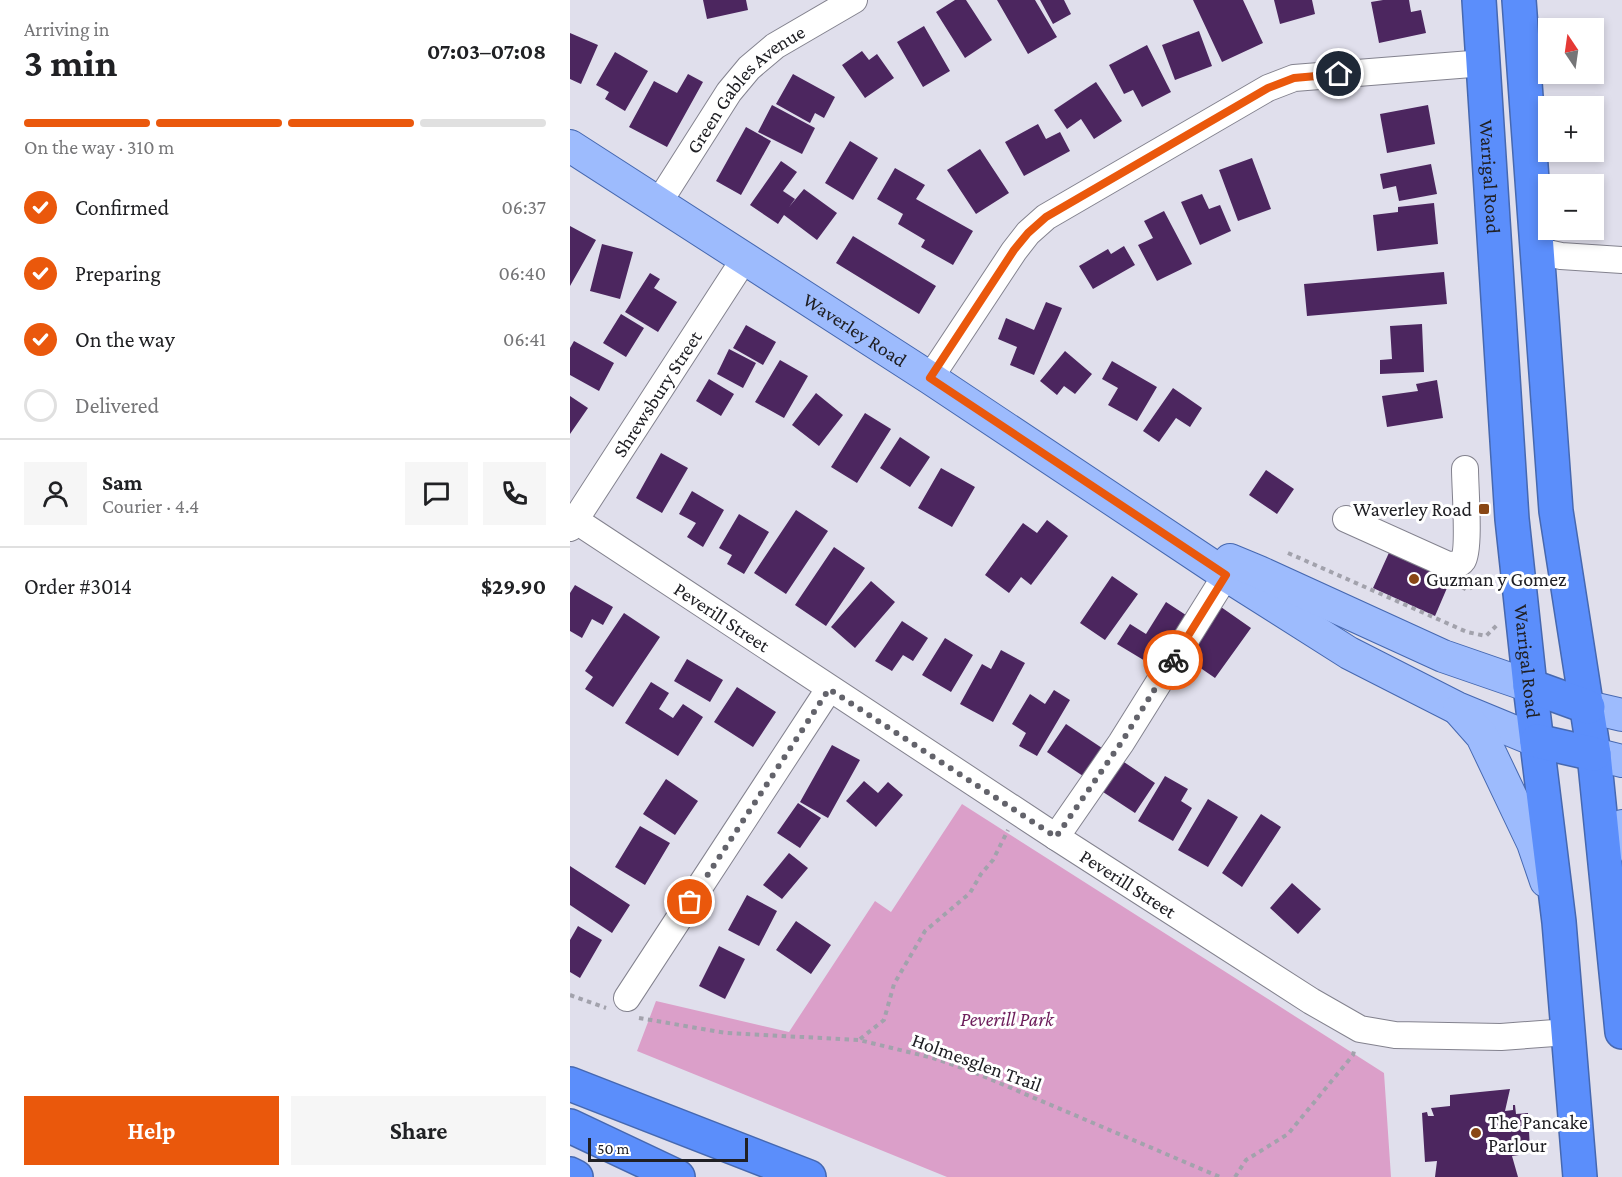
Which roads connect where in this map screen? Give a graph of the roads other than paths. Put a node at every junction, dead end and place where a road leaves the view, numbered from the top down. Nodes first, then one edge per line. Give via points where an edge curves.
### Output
1 (854, 0) edge
2 (1479, 0) edge
3 (1519, 0) edge
4 (1484, 63) junction
5 (570, 146) edge
6 (659, 202) junction
7 (745, 258) junction
8 (1622, 260) edge
9 (1622, 265) edge
10 (1539, 266) junction
11 (930, 378) junction
12 (1465, 469) dead end
13 (1346, 519) dead end
14 (573, 524) edge
15 (1168, 536) junction
16 (1226, 575) junction
17 (1530, 686) junction
18 (829, 689) junction
19 (1588, 707) junction
20 (1457, 708) junction
21 (1622, 715) edge
22 (1538, 741) junction
23 (1608, 757) edge
24 (1622, 826) edge
25 (1056, 837) junction
26 (1605, 857) junction
27 (1559, 922) junction
28 (624, 1008) road end
29 (1568, 1032) junction
30 (1622, 1032) edge
31 (570, 1084) edge
32 (570, 1125) edge
33 (570, 1174) edge
34 (576, 1177) edge
35 (678, 1177) edge
36 (809, 1177) edge
37 (1580, 1177) edge

1 - 6 street, Green Gables Avenue via 775,46 749,68 729,92
2 - 4 highway, Warrigal Road
3 - 10 highway, Warrigal Road
4 - 11 street via 1294,78 1268,88 1046,217 1014,250
4 - 17 highway, Warrigal Road via 1512,519
5 - 6 main road, Waverley Road
6 - 7 main road, Waverley Road
7 - 11 main road, Waverley Road
7 - 14 street, Shrewsbury Street
8 - 10 street via 1561,256
9 - 10 street via 1557,275
10 - 19 highway, Warrigal Road via 1556,511
11 - 15 main road, Waverley Road
12 - 13 street via 1466,553 1460,563 1446,564
14 - 18 street, Peverill Street
15 - 16 main road, Waverley Road
15 - 17 main road, Waverley Road via 1259,572 1443,656
16 - 20 main road, Waverley Road via 1349,653
16 - 25 street via 1121,743
17 - 19 highway, Waverley Road
17 - 22 highway, Warrigal Road
18 - 25 street, Peverill Street
18 - 28 street
19 - 21 main road, Waverley Road
19 - 23 highway, Warrigal Road
20 - 22 main road, Waverley Road
20 - 27 main road via 1482,736 1508,790 1533,843
22 - 23 highway, Waverley Road
22 - 27 highway, Warrigal Road
23 - 26 highway, Warrigal Road
24 - 26 main road
25 - 29 street, Peverill Street via 1360,1029 1395,1035 1501,1037
26 - 30 highway, Warrigal Road
27 - 29 highway, Warrigal Road
29 - 37 highway, Warrigal Road
31 - 36 highway
32 - 35 highway
33 - 34 highway

